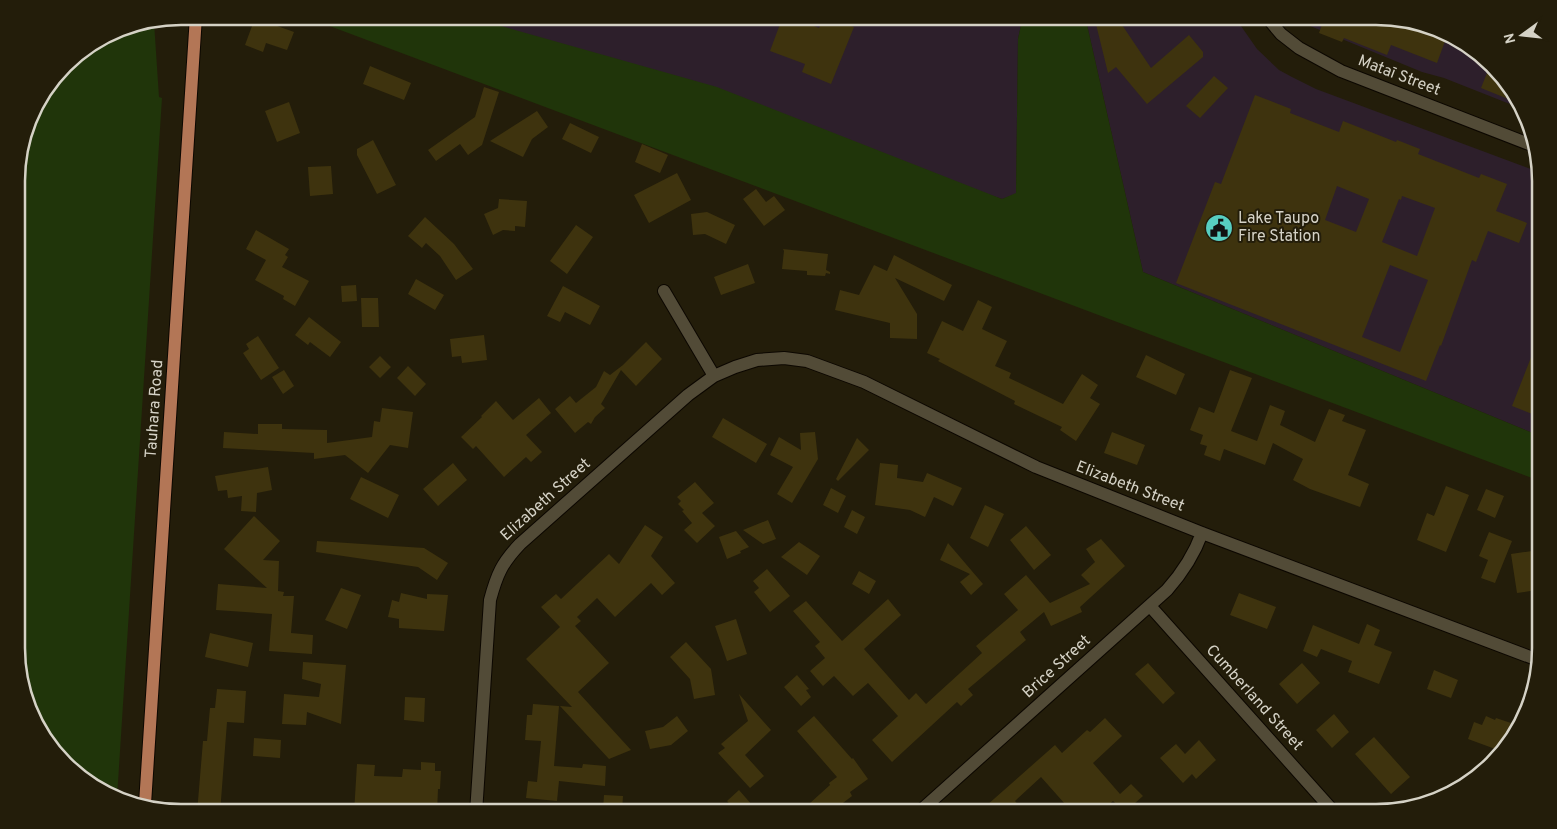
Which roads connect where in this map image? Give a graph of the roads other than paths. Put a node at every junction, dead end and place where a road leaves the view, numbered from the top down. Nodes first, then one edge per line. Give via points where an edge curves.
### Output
1 (195, 25) edge
2 (1274, 25) edge
3 (1528, 144) edge
4 (664, 291) dead end
5 (714, 376) junction
6 (1202, 533) junction
7 (1150, 606) junction
8 (1532, 658) edge
9 (146, 800) edge
10 (477, 804) edge
11 (927, 804) edge
12 (1327, 804) edge

1 - 9 main road, Tauhara Road
2 - 3 street, Mataī Street via 1299,48 1341,71
4 - 5 street
5 - 6 street, Elizabeth Street via 757,360 784,358 807,361 864,382 1036,467
5 - 10 street, Elizabeth Street via 505,560 490,600
6 - 7 street, Brice Street via 1184,570
6 - 8 street, Elizabeth Street
7 - 11 street, Brice Street
7 - 12 street, Cumberland Street

